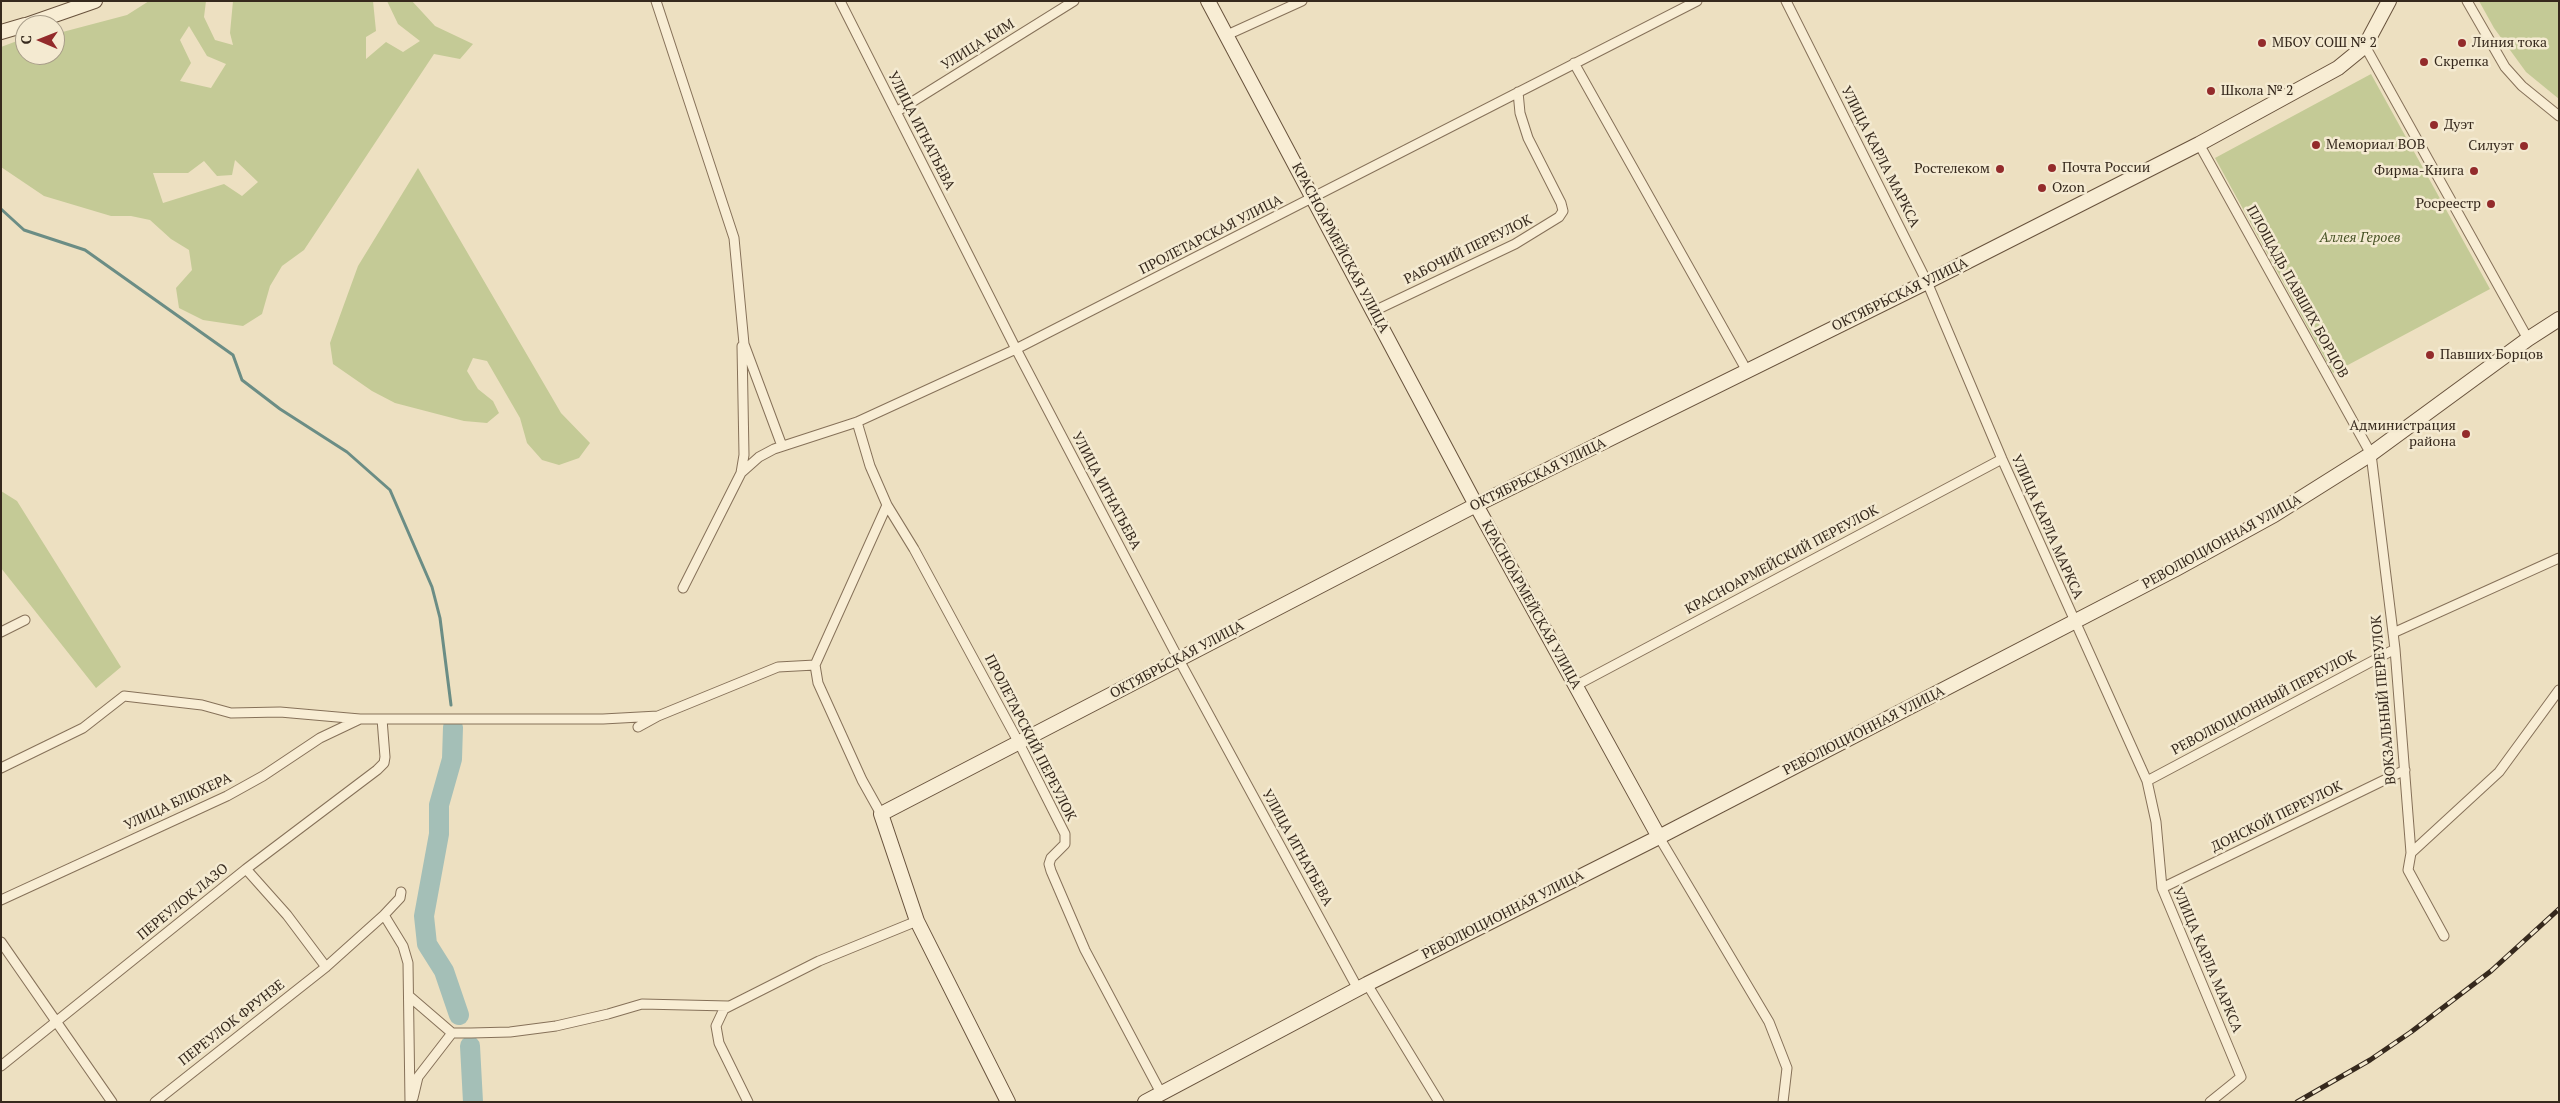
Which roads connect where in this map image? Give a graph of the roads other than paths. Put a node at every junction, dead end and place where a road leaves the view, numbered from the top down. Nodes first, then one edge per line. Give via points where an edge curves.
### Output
1 (95, 1) edge
2 (656, 1) edge
3 (840, 1) edge
4 (1074, 1) edge
5 (1208, 1) edge
6 (1302, 1) edge
7 (1697, 1) edge
8 (1786, 1) edge
9 (2467, 1) edge
10 (2387, 2) edge
11 (54, 15) edge
12 (15, 28) edge
13 (1, 32) edge
14 (1227, 35) junction
15 (2365, 46) junction
16 (1574, 63) junction
17 (1518, 92) junction
18 (896, 112) junction
19 (2559, 116) edge
20 (2199, 144) junction
21 (1314, 199) junction
22 (1927, 282) junction
23 (1374, 311) junction
24 (2559, 319) edge
25 (742, 334) junction
26 (2528, 339) junction
27 (1016, 349) junction
28 (1747, 371) junction
29 (857, 422) junction
30 (782, 446) junction
31 (2371, 454) junction
32 (2002, 459) junction
33 (741, 473) junction
34 (887, 505) junction
35 (1476, 505) junction
36 (2559, 558) edge
37 (683, 588) dead end
38 (25, 620) dead end
39 (2075, 622) junction
40 (1, 632) edge
41 (2393, 633) junction
42 (2395, 649) junction
43 (1178, 658) junction
44 (815, 665) junction
45 (1575, 686) junction
46 (2559, 690) edge
47 (658, 716) junction
48 (360, 719) junction
49 (382, 719) junction
50 (638, 728) dead end
51 (1019, 744) junction
52 (1, 768) edge
53 (2404, 770) junction
54 (2147, 781) junction
55 (881, 814) junction
56 (1659, 837) junction
57 (2411, 853) junction
58 (246, 868) junction
59 (2162, 888) junction
60 (401, 892) dead end
61 (1, 900) edge
62 (384, 915) junction
63 (917, 921) junction
64 (2444, 936) dead end
65 (1, 942) edge
66 (326, 967) junction
67 (1363, 986) junction
68 (409, 996) junction
69 (728, 1006) junction
70 (56, 1022) junction
71 (452, 1033) junction
72 (1, 1066) edge
73 (1162, 1092) junction
74 (112, 1102) edge
75 (154, 1102) edge
76 (411, 1102) edge
77 (748, 1102) edge
78 (1008, 1102) edge
79 (1145, 1102) edge
80 (1439, 1102) edge
81 (1783, 1102) edge
82 (2210, 1102) edge

1 - 11 street
2 - 25 street via 734,238
3 - 18 street, УЛИЦА ИГНАТЬЕВА
4 - 18 street, УЛИЦА КИМ
5 - 14 street, КРАСНОАРМЕЙСКАЯ УЛИЦА
6 - 14 street
7 - 16 street, ПРОЛЕТАРСКАЯ УЛИЦА
8 - 22 street, УЛИЦА КАРЛА МАРКСА
9 - 19 street via 2505,67 2522,86
10 - 15 street
12 - 13 street
14 - 21 street, КРАСНОАРМЕЙСКАЯ УЛИЦА
15 - 20 street, ОКТЯБРЬСКАЯ УЛИЦА via 2338,68
15 - 26 street
16 - 17 street, ПРОЛЕТАРСКАЯ УЛИЦА
16 - 28 street
17 - 21 street, ПРОЛЕТАРСКАЯ УЛИЦА
17 - 23 street, РАБОЧИЙ ПЕРЕУЛОК via 1520,113 1528,138 1563,211 1559,217 1514,244
18 - 27 street, УЛИЦА ИГНАТЬЕВА
20 - 22 street, ОКТЯБРЬСКАЯ УЛИЦА
20 - 31 street, ПЛОЩАДЬ ПАВШИХ БОРЦОВ
21 - 23 street, КРАСНОАРМЕЙСКАЯ УЛИЦА
21 - 27 street, ПРОЛЕТАРСКАЯ УЛИЦА
22 - 28 street, ОКТЯБРЬСКАЯ УЛИЦА
22 - 32 street, УЛИЦА КАРЛА МАРКСА
23 - 35 street, КРАСНОАРМЕЙСКАЯ УЛИЦА
24 - 26 street, РЕВОЛЮЦИОННАЯ УЛИЦА
25 - 30 street
25 - 33 street via 744,455
26 - 31 street, РЕВОЛЮЦИОННАЯ УЛИЦА
27 - 29 street, ПРОЛЕТАРСКАЯ УЛИЦА
27 - 43 street, УЛИЦА ИГНАТЬЕВА
28 - 35 street, ОКТЯБРЬСКАЯ УЛИЦА
29 - 30 street, ПРОЛЕТАРСКАЯ УЛИЦА
29 - 34 street, ПРОЛЕТАРСКИЙ ПЕРЕУЛОК via 870,466
30 - 33 street, ПРОЛЕТАРСКАЯ УЛИЦА via 759,457
31 - 39 street, РЕВОЛЮЦИОННАЯ УЛИЦА via 2274,515
31 - 41 street, ВОКЗАЛЬНЫЙ ПЕРЕУЛОК
32 - 39 street, УЛИЦА КАРЛА МАРКСА
32 - 45 street, КРАСНОАРМЕЙСКИЙ ПЕРЕУЛОК
33 - 37 street
34 - 44 street
34 - 51 street, ПРОЛЕТАРСКИЙ ПЕРЕУЛОК
35 - 43 street, ОКТЯБРЬСКАЯ УЛИЦА
35 - 45 street, КРАСНОАРМЕЙСКАЯ УЛИЦА
36 - 41 street
38 - 40 street
39 - 54 street, УЛИЦА КАРЛА МАРКСА
39 - 56 street, РЕВОЛЮЦИОННАЯ УЛИЦА
41 - 42 street, ВОКЗАЛЬНЫЙ ПЕРЕУЛОК
42 - 53 street, ВОКЗАЛЬНЫЙ ПЕРЕУЛОК
42 - 54 street, РЕВОЛЮЦИОННЫЙ ПЕРЕУЛОК
43 - 51 street, ОКТЯБРЬСКАЯ УЛИЦА
43 - 67 street, УЛИЦА ИГНАТЬЕВА
44 - 47 street via 778,667
44 - 55 street via 818,683
45 - 56 street, КРАСНОАРМЕЙСКАЯ УЛИЦА
46 - 57 street via 2499,772
47 - 49 street
47 - 50 street
48 - 49 street
48 - 52 street via 280,712 231,713 202,705 124,696 83,728
48 - 61 street, УЛИЦА БЛЮХЕРА via 320,738 227,796
49 - 58 street, ПЕРЕУЛОК ЛАЗО via 384,763
51 - 55 street, ОКТЯБРЬСКАЯ УЛИЦА
51 - 73 street, ПРОЛЕТАРСКИЙ ПЕРЕУЛОК via 1066,840 1051,858 1050,871 1085,950
53 - 57 street, ВОКЗАЛЬНЫЙ ПЕРЕУЛОК
53 - 59 street, ДОНСКОЙ ПЕРЕУЛОК
54 - 59 street, УЛИЦА КАРЛА МАРКСА via 2156,822
55 - 63 street
56 - 67 street, РЕВОЛЮЦИОННАЯ УЛИЦА
56 - 81 street, КРАСНОАРМЕЙСКАЯ УЛИЦА via 1769,1022 1787,1068
57 - 64 street, ВОКЗАЛЬНЫЙ ПЕРЕУЛОК via 2410,876
58 - 66 street
58 - 70 street, ПЕРЕУЛОК ЛАЗО
59 - 82 street, УЛИЦА КАРЛА МАРКСА via 2241,1078
60 - 62 street, ПЕРЕУЛОК ФРУНЗЕ via 400,898
62 - 66 street, ПЕРЕУЛОК ФРУНЗЕ
62 - 68 street via 406,954
63 - 69 street via 819,961
63 - 78 street
65 - 70 street
66 - 75 street, ПЕРЕУЛОК ФРУНЗЕ
67 - 73 street, РЕВОЛЮЦИОННАЯ УЛИЦА
67 - 80 street, УЛИЦА ИГНАТЬЕВА
68 - 71 street
68 - 76 street
69 - 71 street via 642,1004 556,1026 510,1032
69 - 77 street via 718,1020 716,1033
70 - 72 street, ПЕРЕУЛОК ЛАЗО
70 - 74 street
71 - 76 street via 418,1077
73 - 79 street, РЕВОЛЮЦИОННАЯ УЛИЦА

